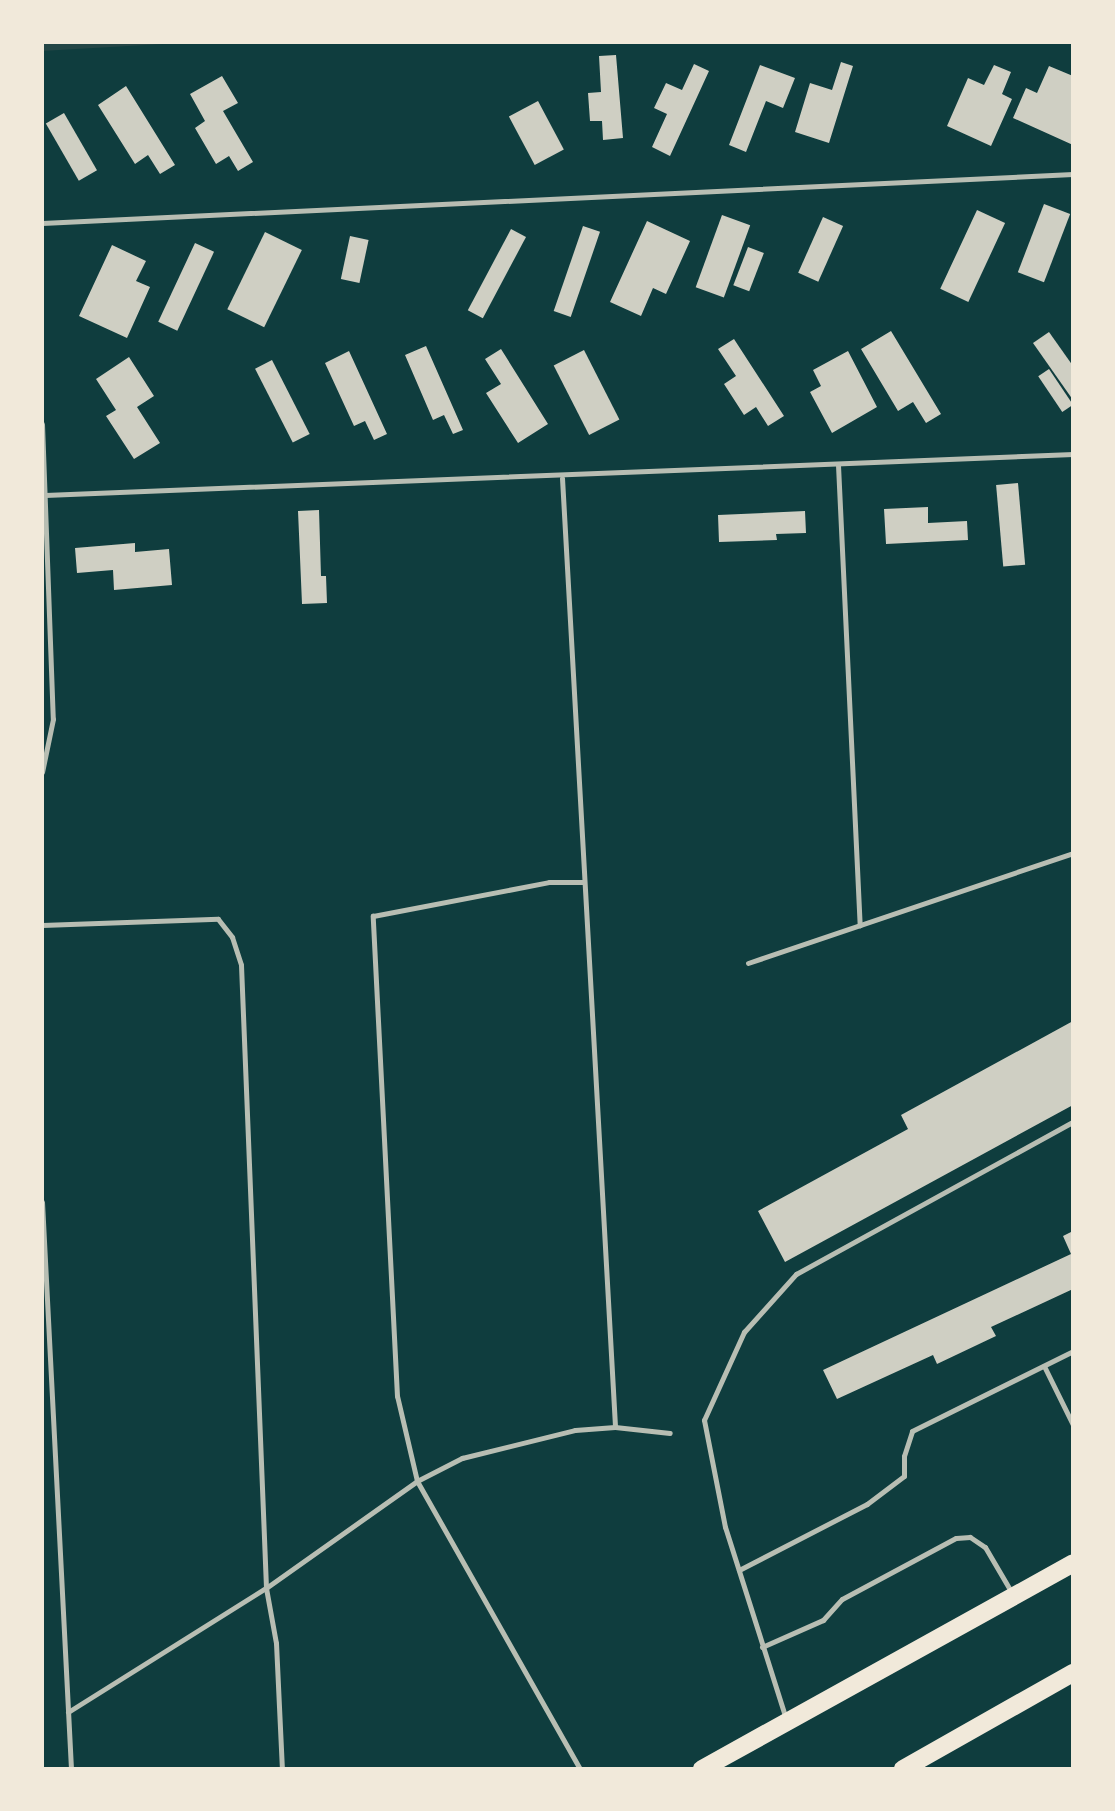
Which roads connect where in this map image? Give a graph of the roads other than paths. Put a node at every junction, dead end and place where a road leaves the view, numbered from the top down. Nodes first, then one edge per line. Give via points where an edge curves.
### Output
1 (1073, 174) edge
2 (42, 223) edge
3 (42, 424) edge
4 (1073, 454) edge
5 (838, 465) junction
6 (562, 478) junction
7 (45, 495) junction
8 (42, 772) edge
9 (1073, 853) edge
10 (584, 881) junction
11 (42, 925) edge
12 (860, 925) junction
13 (748, 963) dead end
14 (1073, 1122) edge
15 (42, 1202) edge
16 (1073, 1351) edge
17 (1044, 1366) junction
18 (1073, 1425) edge
19 (615, 1427) junction
20 (670, 1433) dead end
21 (416, 1481) junction
22 (1073, 1563) edge
23 (739, 1570) junction
24 (266, 1588) junction
25 (1014, 1595) junction
26 (762, 1647) junction
27 (1073, 1673) edge
28 (68, 1713) junction
29 (786, 1722) junction
30 (71, 1769) edge
31 (282, 1769) edge
32 (580, 1769) edge
33 (702, 1769) edge
34 (903, 1769) edge

1 - 2 lane
3 - 7 lane
4 - 5 lane
5 - 6 lane
5 - 12 lane
6 - 7 lane
6 - 10 lane
7 - 8 lane via 53,719
9 - 12 lane
10 - 19 lane
10 - 21 lane via 549,882 373,916 397,1396
11 - 24 lane via 218,919 232,937 241,965
12 - 13 lane
14 - 23 lane via 796,1274 744,1332 704,1420 725,1527
15 - 28 lane
16 - 17 lane
17 - 18 lane
17 - 23 lane via 912,1431 904,1456 904,1476 867,1504
19 - 20 lane
19 - 21 lane via 504,1446 462,1458
21 - 24 lane
21 - 32 lane
22 - 25 main road
23 - 26 lane
24 - 28 lane
24 - 31 lane via 276,1643
25 - 26 lane via 985,1547 970,1537 956,1538 842,1599 823,1620
25 - 29 main road
26 - 29 lane
27 - 34 main road
28 - 30 lane
29 - 33 main road

